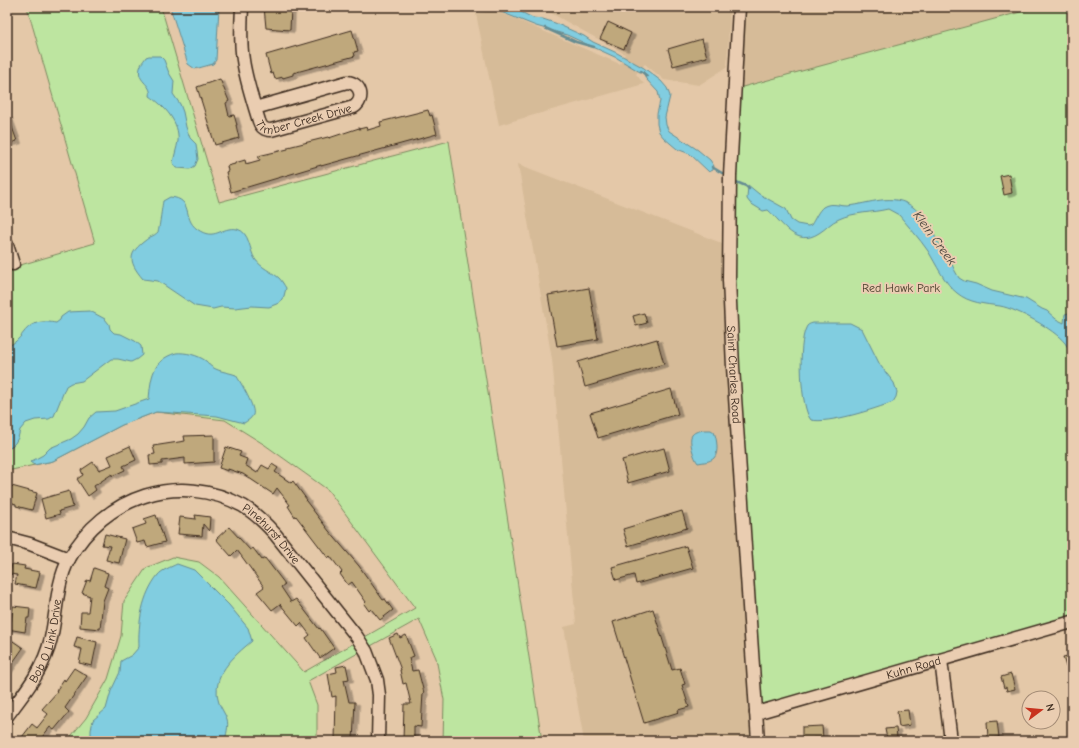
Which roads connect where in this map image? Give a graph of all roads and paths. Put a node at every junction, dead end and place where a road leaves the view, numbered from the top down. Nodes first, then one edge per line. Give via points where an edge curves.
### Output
1 (242, 7) edge
2 (739, 7) edge
3 (255, 108) junction
4 (7, 245) edge
5 (13, 264) dead end
6 (7, 538) edge
7 (69, 559) junction
8 (1072, 622) edge
9 (941, 660) junction
10 (756, 713) junction
11 (7, 716) edge
12 (378, 741) edge
13 (758, 741) edge
14 (951, 741) edge

1 - 3 street, Timber Creek Drive via 243,60
2 - 10 street, Saint Charles Road via 730,176 729,280
3 - 3 street, Timber Creek Drive via 261,126 271,130 354,107 360,95 356,85 347,82
4 - 5 street
6 - 7 street
7 - 11 street, Bob O Link Drive via 59,590 54,628 47,653 38,675
7 - 12 street, Pinehurst Drive via 100,520 119,506 144,496 190,490 212,494 244,506 275,534 366,651 377,680
8 - 9 street, Kuhn Road
9 - 10 street, Kuhn Road
9 - 14 street
10 - 13 street, Saint Charles Road

